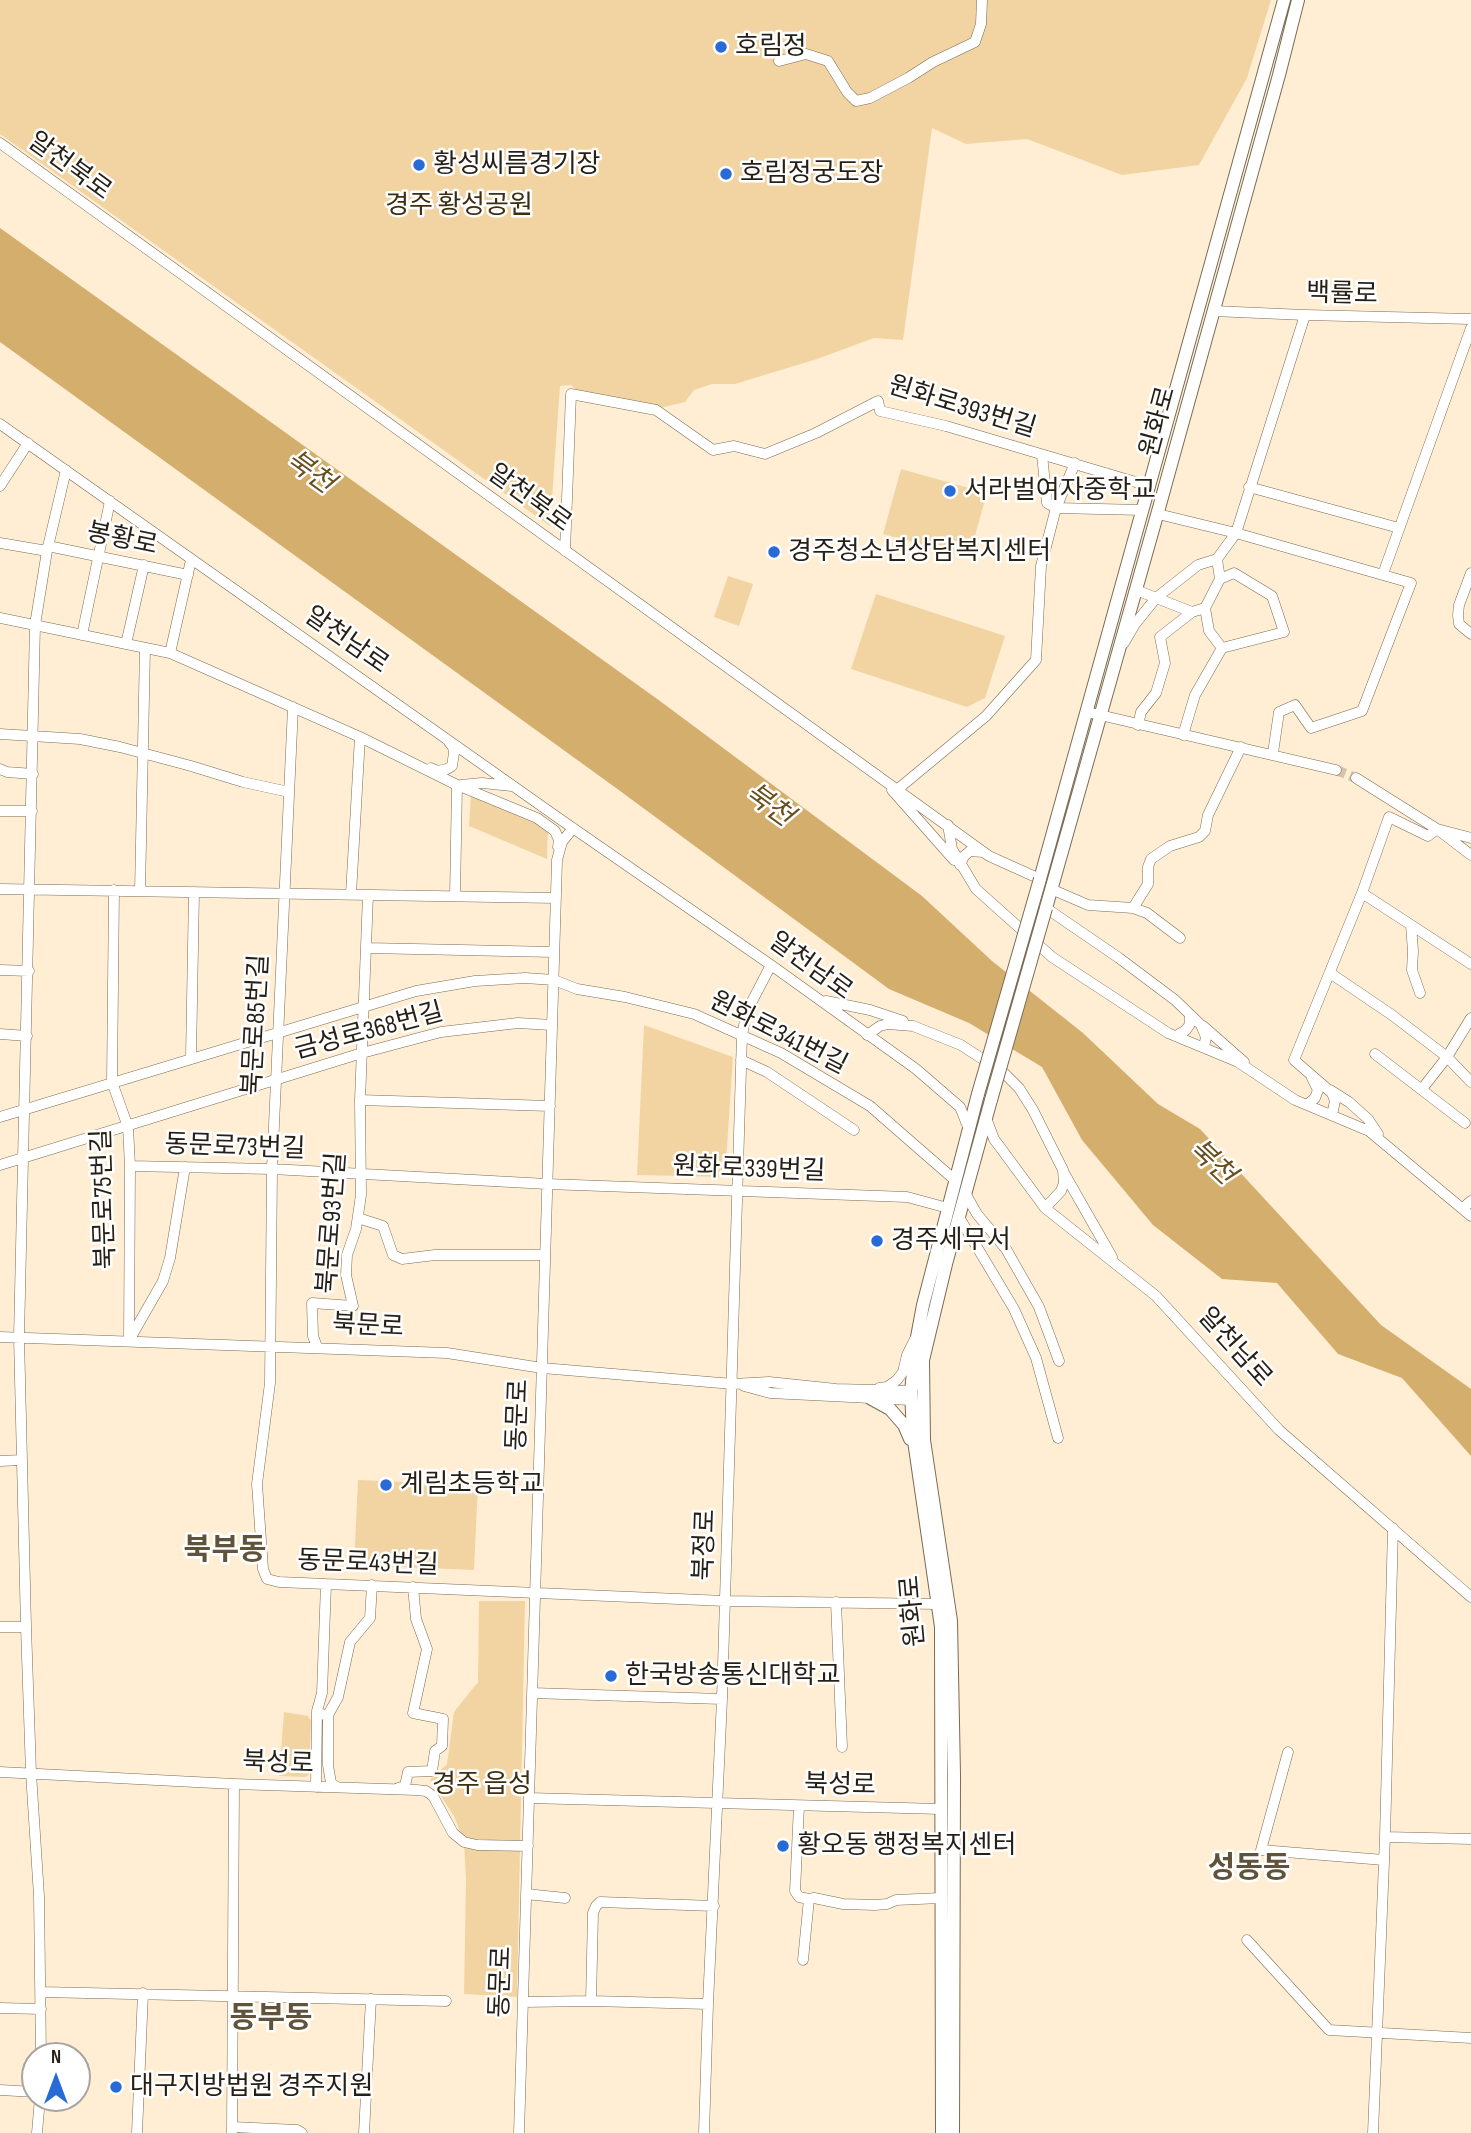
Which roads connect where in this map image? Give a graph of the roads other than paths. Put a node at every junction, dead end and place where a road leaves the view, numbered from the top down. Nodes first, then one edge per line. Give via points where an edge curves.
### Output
1 (982, 0) edge
2 (1284, 0) edge
3 (1297, 0) edge
4 (779, 61) dead end
5 (0, 143) edge
6 (1198, 310) junction
7 (1213, 311) junction
8 (1305, 315) junction
9 (1471, 319) edge
10 (1471, 328) edge
11 (0, 424) edge
12 (28, 443) junction
13 (1042, 455) junction
14 (1074, 463) junction
15 (66, 470) junction
16 (1149, 485) junction
17 (0, 486) edge
18 (1249, 487) junction
19 (110, 501) junction
20 (1056, 508) junction
21 (1143, 510) junction
22 (1157, 514) junction
23 (1399, 527) junction
24 (1236, 533) junction
25 (0, 543) edge
26 (47, 549) junction
27 (565, 551) junction
28 (99, 556) junction
29 (1217, 559) junction
30 (191, 560) junction
31 (144, 565) junction
32 (1383, 573) junction
33 (1471, 573) edge
34 (188, 575) junction
35 (1220, 579) junction
36 (1136, 590) junction
37 (1156, 598) junction
38 (1205, 608) junction
39 (1192, 612) junction
40 (1458, 615) junction
41 (1471, 615) edge
42 (0, 618) edge
43 (35, 625) junction
44 (1471, 634) edge
45 (82, 635) junction
46 (126, 644) junction
47 (145, 648) junction
48 (1222, 648) junction
49 (170, 653) junction
50 (1117, 656) junction
51 (293, 707) junction
52 (1093, 714) junction
53 (1138, 725) junction
54 (0, 734) edge
55 (34, 735) junction
56 (1183, 735) junction
57 (360, 737) junction
58 (444, 737) junction
59 (1241, 747) junction
60 (142, 751) junction
61 (1273, 753) junction
62 (409, 761) junction
63 (0, 769) edge
64 (1336, 770) tunnel mouth
65 (876, 773) junction
66 (33, 774) junction
67 (1356, 778) tunnel mouth
68 (457, 785) junction
69 (513, 786) junction
70 (898, 789) junction
71 (289, 792) junction
72 (0, 811) edge
73 (32, 811) junction
74 (948, 825) junction
75 (573, 828) junction
76 (1437, 829) junction
77 (1471, 838) edge
78 (984, 852) junction
79 (1054, 853) junction
80 (1471, 855) edge
81 (557, 860) junction
82 (960, 865) junction
83 (1040, 879) junction
84 (0, 889) edge
85 (30, 889) junction
86 (1051, 889) junction
87 (114, 890) junction
88 (140, 891) junction
89 (194, 892) junction
90 (285, 893) junction
91 (1362, 893) junction
92 (351, 894) junction
93 (368, 895) junction
94 (455, 896) junction
95 (556, 898) junction
96 (1046, 908) junction
97 (1133, 908) junction
98 (1411, 925) junction
99 (1180, 938) dead end
100 (367, 948) junction
101 (554, 952) junction
102 (1471, 964) edge
103 (771, 965) junction
104 (0, 970) edge
105 (29, 971) junction
106 (1330, 973) junction
107 (554, 980) junction
108 (1420, 993) dead end
109 (818, 999) junction
110 (364, 1006) junction
111 (1190, 1015) junction
112 (1471, 1018) edge
113 (552, 1025) junction
114 (1202, 1025) junction
115 (913, 1026) junction
116 (279, 1032) junction
117 (0, 1034) edge
118 (742, 1035) junction
119 (867, 1035) junction
120 (27, 1036) junction
121 (1176, 1036) junction
122 (1204, 1047) junction
123 (362, 1053) junction
124 (1375, 1054) dead end
125 (1447, 1057) junction
126 (191, 1058) junction
127 (741, 1059) junction
128 (1311, 1074) junction
129 (1256, 1075) junction
130 (276, 1080) junction
131 (1471, 1082) edge
132 (112, 1083) junction
133 (1327, 1088) junction
134 (1422, 1089) junction
135 (360, 1100) junction
136 (976, 1101) junction
137 (1307, 1105) junction
138 (550, 1106) junction
139 (960, 1107) junction
140 (26, 1109) junction
141 (1332, 1115) junction
142 (0, 1117) edge
143 (986, 1117) junction
144 (1465, 1123) dead end
145 (128, 1127) junction
146 (854, 1130) dead end
147 (968, 1131) junction
148 (994, 1139) junction
149 (1382, 1140) junction
150 (979, 1143) junction
151 (24, 1156) junction
152 (0, 1165) edge
153 (131, 1166) junction
154 (185, 1167) junction
155 (272, 1169) junction
156 (1063, 1170) junction
157 (360, 1175) junction
158 (956, 1181) junction
159 (547, 1184) junction
160 (737, 1190) junction
161 (965, 1193) junction
162 (1467, 1204) edge
163 (948, 1208) junction
164 (1045, 1208) junction
165 (1471, 1216) edge
166 (959, 1217) junction
167 (358, 1218) junction
168 (545, 1255) junction
169 (1116, 1263) junction
170 (917, 1335) junction
171 (0, 1337) edge
172 (19, 1337) junction
173 (129, 1341) junction
174 (272, 1346) junction
175 (317, 1347) junction
176 (1059, 1361) dead end
177 (542, 1368) junction
178 (733, 1384) junction
179 (871, 1394) junction
180 (917, 1396) junction
181 (1058, 1438) dead end
182 (915, 1445) junction
183 (22, 1460) junction
184 (0, 1461) edge
185 (1393, 1528) junction
186 (326, 1584) junction
187 (372, 1586) junction
188 (413, 1587) junction
189 (535, 1593) junction
190 (1471, 1597) edge
191 (725, 1601) junction
192 (836, 1602) junction
193 (939, 1604) junction
194 (0, 1627) edge
195 (26, 1627) junction
196 (532, 1693) junction
197 (722, 1699) junction
198 (317, 1714) junction
199 (328, 1715) junction
200 (842, 1747) dead end
201 (1288, 1752) dead end
202 (0, 1772) edge
203 (31, 1773) junction
204 (234, 1784) junction
205 (316, 1787) junction
206 (337, 1787) junction
207 (393, 1789) junction
208 (529, 1798) junction
209 (719, 1804) junction
210 (799, 1806) junction
211 (941, 1810) junction
212 (1385, 1837) junction
213 (1471, 1839) edge
214 (527, 1846) junction
215 (1384, 1860) junction
216 (526, 1894) junction
217 (565, 1898) dead end
218 (942, 1898) junction
219 (809, 1899) junction
220 (714, 1906) junction
221 (1247, 1940) dead end
222 (803, 1959) dead end
223 (41, 1992) junction
224 (143, 1993) junction
225 (232, 1995) junction
226 (371, 1999) junction
227 (446, 2001) dead end
228 (592, 2001) junction
229 (523, 2003) junction
230 (708, 2004) junction
231 (0, 2008) edge
232 (41, 2009) junction
233 (1375, 2033) junction
234 (1471, 2038) edge
235 (41, 2042) edge
236 (0, 2090) edge
237 (21, 2091) edge
238 (39, 2112) edge
239 (232, 2130) edge
240 (37, 2133) edge
241 (137, 2133) edge
242 (302, 2133) edge
243 (364, 2133) edge
244 (519, 2133) edge
245 (704, 2133) edge
246 (942, 2133) edge
247 (953, 2133) edge
248 (1373, 2133) edge

1 - 4 street via 975,42 870,98 856,101 828,61 806,54
2 - 6 main road, 원화로
3 - 7 main road, 원화로
5 - 27 street, 알천북로
6 - 7 main road
6 - 16 main road, 원화로
7 - 8 street, 백률로
7 - 22 main road, 원화로
8 - 9 street, 백률로
8 - 18 street
10 - 23 street
11 - 12 street, 알천남로
12 - 15 street, 알천남로
12 - 17 street
13 - 14 street, 원화로393번길
13 - 20 street via 1047,503
13 - 27 street, 원화로393번길 via 880,411 878,401 765,453 734,446 713,450 656,410 571,394
14 - 16 street, 원화로393번길
14 - 20 street
15 - 19 street, 알천남로
15 - 26 street, 봉황로
16 - 21 main road, 원화로
18 - 23 street
18 - 24 street
19 - 28 street
19 - 30 street, 알천남로
20 - 21 street
20 - 70 street via 1041,566 1036,660 986,716
21 - 22 main road
21 - 52 main road, 원화로
22 - 24 street
22 - 36 main road, 원화로
23 - 32 street
24 - 29 street
24 - 32 street
25 - 26 street
26 - 28 street, 봉황로
26 - 43 street, 봉황로
27 - 65 street, 알천북로
28 - 31 street, 봉황로
28 - 45 street
29 - 35 street
29 - 37 street via 1198,565
30 - 34 street
30 - 58 street, 알천남로
31 - 34 street, 봉황로
31 - 46 street
32 - 61 street via 1411,583 1362,711 1311,728 1295,705 1279,712
33 - 40 street
34 - 49 street
35 - 38 street
35 - 48 street via 1234,573 1272,596 1284,632
36 - 37 street
36 - 50 main road, 원화로
37 - 39 street
37 - 50 street
38 - 39 street
38 - 48 street via 1209,631
39 - 53 street via 1160,637 1165,663 1156,693 1141,712
40 - 41 street
40 - 44 street
42 - 43 street
43 - 45 street
43 - 55 street, 봉황로
45 - 46 street
46 - 47 street
47 - 49 street
47 - 60 street
48 - 56 street via 1195,695
49 - 51 street
50 - 52 main road, 원화로
51 - 57 street
51 - 71 street, 북문로85번길
52 - 53 street
52 - 79 main road, 원화로
53 - 56 street
54 - 55 street
55 - 60 street
55 - 66 street, 봉황로
56 - 59 street
57 - 62 street
57 - 92 street
58 - 62 street via 453,747 452,766 438,771
58 - 69 street, 알천남로
59 - 61 street
59 - 97 street via 1205,831 1150,859 1148,884
60 - 71 street
60 - 88 street
61 - 64 street
62 - 68 street
63 - 66 street
65 - 70 street, 알천북로
65 - 82 street
66 - 73 street, 봉황로
67 - 76 street
68 - 69 street
68 - 81 street via 537,818 555,831
68 - 94 street
69 - 75 street, 알천남로
70 - 74 street, 알천북로
71 - 90 street, 북문로85번길
72 - 73 street
73 - 85 street, 봉황로
74 - 78 street, 알천북로
74 - 82 street
75 - 81 street, 동문로 via 562,842
75 - 103 street, 알천남로
76 - 77 street
76 - 80 street
76 - 91 street via 1428,835 1389,817
78 - 82 street via 970,851
78 - 83 street, 알천북로
79 - 83 main road, 원화로
79 - 86 main road, 원화로
81 - 95 street, 동문로
82 - 121 street via 975,889 1052,957
83 - 136 main road, 원화로, bridge
84 - 85 street
85 - 87 street
85 - 105 street, 봉황로
86 - 96 main road, 원화로
86 - 97 street via 1088,905
87 - 88 street
87 - 132 street, 북문로75번길
88 - 89 street
89 - 90 street
89 - 126 street
90 - 92 street
90 - 116 street, 북문로85번길
91 - 98 street
91 - 106 street
92 - 93 street
93 - 94 street
93 - 100 street, 북문로93번길
94 - 95 street
95 - 101 street, 동문로
96 - 111 street
96 - 143 main road, 원화로, bridge
97 - 99 street
98 - 102 street
98 - 108 street via 1412,970
100 - 101 street
100 - 110 street, 북문로93번길
101 - 107 street, 동문로
103 - 109 street, 알천남로
103 - 118 street, 북정로 via 747,1011
104 - 105 street
105 - 120 street, 봉황로
106 - 125 street
106 - 128 street via 1294,1060
107 - 110 street, 원화로341번길 via 449,984
107 - 113 street, 동문로
107 - 118 street, 원화로341번길 via 694,1014
109 - 115 street via 881,1013
109 - 119 street, 알천남로
110 - 116 street, 원화로341번길
110 - 123 street, 북문로93번길
111 - 114 street
111 - 121 street via 1190,1024
112 - 125 street
113 - 123 street, 금성로368번길 via 470,1027
113 - 138 street, 동문로
114 - 122 street
114 - 129 street
115 - 119 street, 알천남로 via 888,1024
115 - 156 street, 알천남로 via 961,1045 1004,1073 1034,1110
116 - 126 street, 원화로341번길
116 - 130 street, 북문로85번길
117 - 120 street
118 - 127 street, 북정로
118 - 158 street, 원화로341번길 via 870,1106
119 - 139 street
120 - 140 street, 봉황로
121 - 122 street
122 - 129 street
123 - 130 street, 금성로368번길
123 - 135 street, 북문로93번길
124 - 134 street
125 - 131 street
125 - 134 street
126 - 132 street, 원화로341번길
127 - 146 street
127 - 160 street, 북정로
128 - 133 street
128 - 137 street via 1318,1090
129 - 137 street
130 - 145 street, 금성로368번길
130 - 155 street, 북문로85번길
132 - 140 street, 원화로341번길
132 - 145 street, 북문로75번길
133 - 141 street via 1335,1101
133 - 149 street via 1349,1101
134 - 144 street
135 - 138 street
135 - 157 street, 북문로93번길
136 - 139 street
136 - 147 main road, 원화로
137 - 141 street
138 - 159 street, 동문로
139 - 147 street
140 - 142 street, 원화로341번길
140 - 151 street, 봉황로
141 - 149 street
143 - 148 street, 알천남로
143 - 150 main road, 원화로
145 - 151 street, 금성로368번길
145 - 153 street, 북문로75번길
147 - 158 main road, 원화로
148 - 150 street
148 - 164 street, 알천남로
149 - 162 street
150 - 161 main road, 원화로
151 - 152 street, 금성로368번길
151 - 172 street, 봉황로
153 - 154 street, 동문로73번길
153 - 173 street, 북문로75번길
154 - 155 street, 동문로73번길
154 - 173 street via 163,1281
155 - 157 street, 동문로73번길
155 - 174 street, 북문로85번길
156 - 164 street via 1061,1191
156 - 169 street, 알천남로
157 - 159 street, 동문로73번길
157 - 167 street, 북문로93번길
158 - 163 main road, 원화로
159 - 160 street, 원화로339번길
159 - 168 street, 동문로
160 - 163 street, 원화로339번길 via 907,1197
160 - 178 street, 북정로
161 - 166 main road, 원화로
161 - 176 street via 1006,1249 1039,1307
162 - 165 street
163 - 170 main road, 원화로
164 - 169 street, 알천남로
166 - 180 main road, 원화로 via 930,1325
166 - 181 street via 1014,1308 1036,1358
167 - 168 street via 383,1226 393,1255 402,1259
167 - 175 street, 북문로93번길 via 346,1265 353,1306 312,1303
168 - 177 street, 동문로
169 - 185 street, 알천남로 via 1178,1318 1279,1430
170 - 179 street via 897,1380
170 - 180 main road, 원화로
171 - 172 street, 북문로
172 - 173 street, 북문로
172 - 183 street, 봉황로
173 - 174 street, 북문로
174 - 175 street, 북문로
174 - 186 street, 동문로43번길 via 257,1485 262,1569 267,1579
175 - 177 street, 북문로 via 447,1353
177 - 178 street, 북문로
177 - 189 street, 동문로
178 - 179 street, 북문로 via 770,1393
178 - 191 street, 북정로
179 - 180 street, 북문로
179 - 182 main road via 904,1425
180 - 182 main road, 원화로
180 - 247 main road, 원화로 via 951,1621
182 - 193 main road, 원화로
183 - 184 street
183 - 195 street, 봉황로
185 - 190 street, 알천남로
185 - 212 street
186 - 187 street, 동문로43번길
186 - 198 street via 322,1693
187 - 188 street, 동문로43번길
187 - 199 street via 370,1618 350,1642 338,1697
188 - 189 street, 동문로43번길
188 - 207 street via 416,1619 427,1648 413,1713 443,1719 442,1746 435,1751 432,1771 408,1772 405,1786
189 - 191 street, 동문로43번길
189 - 196 street, 동문로
191 - 192 street, 동문로43번길
191 - 197 street, 북정로
192 - 193 street, 동문로43번길
192 - 200 street
193 - 211 main road, 원화로
194 - 195 street
195 - 203 street, 봉황로
196 - 197 street
196 - 208 street, 동문로
197 - 209 street, 북정로
198 - 199 street
198 - 205 street
199 - 206 street via 328,1765 331,1783
201 - 215 street via 1261,1850
202 - 203 street, 북성로
203 - 204 street, 북성로
203 - 223 street, 봉황로
204 - 205 street, 북성로
204 - 225 street
205 - 206 street, 북성로
206 - 207 street, 북성로
207 - 214 street, 북성로 via 426,1791 433,1796 453,1833 464,1842
208 - 209 street, 북성로
208 - 214 street, 동문로
209 - 210 street, 북성로
209 - 220 street, 북정로
210 - 211 street, 북성로
210 - 219 street via 795,1891
211 - 218 main road, 원화로
212 - 213 street
212 - 215 street
214 - 216 street, 동문로
215 - 233 street
216 - 217 street
216 - 229 street, 동문로
218 - 219 street via 875,1905
218 - 246 main road, 원화로
219 - 222 street
220 - 228 street via 600,1902 593,1913
220 - 230 street, 북정로
221 - 233 street via 1329,2030
223 - 224 street
223 - 232 street, 봉황로
224 - 225 street
224 - 241 street
225 - 226 street
225 - 239 street
226 - 227 street
226 - 243 street
228 - 229 street
228 - 230 street
229 - 244 street, 동문로
230 - 245 street, 북정로
231 - 232 street
232 - 235 street, 봉황로
233 - 234 street
233 - 248 street
236 - 237 street
238 - 240 street
239 - 242 street

